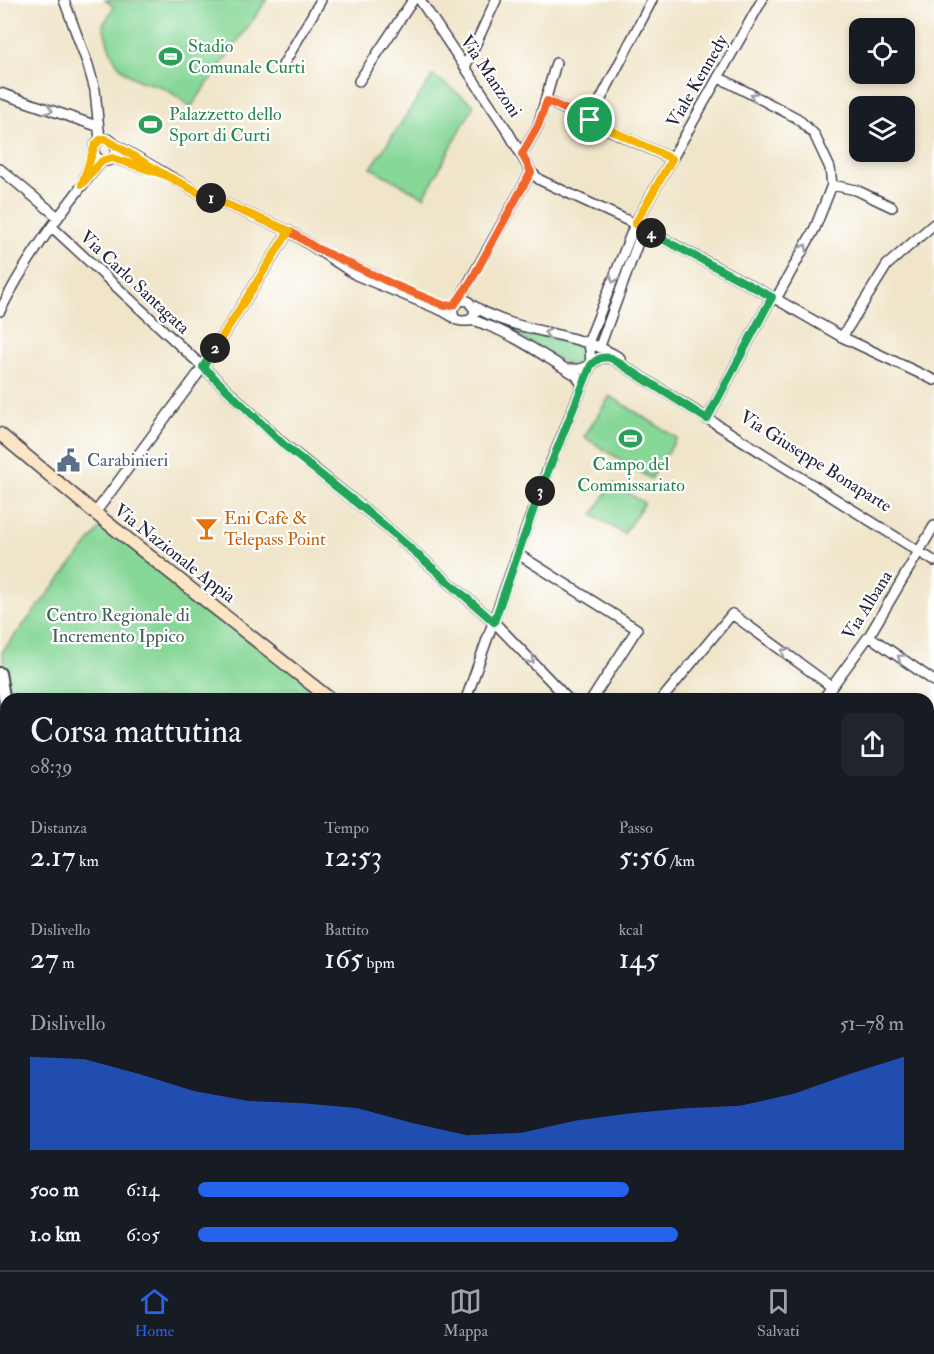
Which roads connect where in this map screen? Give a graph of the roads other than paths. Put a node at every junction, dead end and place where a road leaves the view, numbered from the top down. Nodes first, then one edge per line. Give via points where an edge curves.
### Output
1 (321, 0) edge
2 (413, 0) edge
3 (420, 0) edge
4 (496, 0) edge
5 (651, 0) edge
6 (762, 0) edge
7 (65, 1) edge
8 (427, 4) edge
9 (556, 63) dead end
10 (283, 65) dead end
11 (465, 67) junction
12 (718, 77) junction
13 (359, 81) dead end
14 (0, 93) edge
15 (547, 101) junction
16 (97, 111) junction
17 (590, 120) junction
18 (97, 126) junction
19 (107, 141) junction
20 (94, 151) junction
21 (522, 154) junction
22 (112, 158) junction
23 (672, 159) junction
24 (102, 161) junction
25 (0, 169) edge
26 (531, 172) junction
27 (165, 175) junction
28 (540, 180) junction
29 (82, 184) junction
30 (832, 185) junction
31 (520, 193) junction
32 (892, 207) dead end
33 (58, 217) junction
34 (934, 224) edge
35 (639, 226) junction
36 (52, 227) junction
37 (289, 231) junction
38 (308, 244) junction
39 (471, 281) junction
40 (774, 298) junction
41 (456, 303) junction
42 (473, 305) junction
43 (0, 310) edge
44 (455, 318) junction
45 (468, 321) junction
46 (508, 323) junction
47 (503, 333) junction
48 (842, 337) junction
49 (588, 343) junction
50 (600, 346) junction
51 (591, 365) junction
52 (203, 367) junction
53 (565, 369) junction
54 (934, 380) edge
55 (582, 385) junction
56 (709, 416) junction
57 (0, 434) edge
58 (95, 513) junction
59 (934, 526) edge
60 (920, 548) junction
61 (518, 554) junction
62 (934, 554) edge
63 (934, 561) edge
64 (494, 622) junction
65 (869, 636) junction
66 (0, 673) edge
67 (934, 681) edge
68 (832, 687) junction
69 (3, 693) edge
70 (322, 693) edge
71 (468, 693) edge
72 (562, 693) edge
73 (596, 693) edge
74 (667, 693) edge
75 (828, 693) edge

1 - 10 street
2 - 13 street
3 - 8 street, Via Manzoni
4 - 11 street
5 - 17 street
6 - 12 street, Viale Kennedy
7 - 16 street via 88,65
8 - 11 street, Via Manzoni
9 - 15 street
11 - 21 street, Via Manzoni
12 - 23 street, Viale Kennedy
30 -> 12 street via 830,168 814,134 797,118
14 -> 18 street
15 - 17 street
15 - 21 street
16 - 18 street
16 - 19 street
17 - 23 street
18 - 19 street
19 - 20 street via 95,145
19 - 22 street via 115,151
19 - 27 street
20 - 24 street
20 - 29 street
21 - 26 street, Via Manzoni
22 - 24 street
22 - 27 street
23 - 35 street, Viale Kennedy
24 - 29 street
25 - 33 street
26 - 28 street
26 - 31 street
27 - 37 street
28 - 31 street
28 - 35 street
29 - 33 street
30 - 32 street via 856,190
40 -> 30 street via 815,228
31 - 39 street
33 - 36 street
34 - 48 street via 887,266
35 - 40 street
35 -> 49 street, Viale Kennedy
35 - 50 street
36 - 43 street
36 - 52 street, Via Carlo Santagata
37 - 38 street
37 - 52 street
38 - 41 street via 445,306
38 - 44 street via 356,275
39 - 41 street
39 - 42 street
40 - 48 street
40 - 56 street
41 - 42 street via 465,300
41 - 44 street
42 - 45 street via 473,317
42 - 46 street
44 - 45 street
45 - 47 street
46 - 47 street
49 -> 46 street
47 - 53 street
48 - 54 street
49 - 50 street
49 - 51 street
50 - 56 street
51 - 53 street
51 - 55 street
51 - 56 street via 600,358 611,358
52 - 58 street
52 - 64 street, Via Carlo Santagata via 285,446 384,525
53 - 55 street via 580,378
55 - 61 street
56 - 60 street
57 - 58 main road, Via Nazionale Appia
58 - 70 main road, Via Nazionale Appia
59 - 60 street, Via Albana
60 - 62 street
60 - 63 street
60 - 65 street, Via Albana
61 - 64 street
61 - 73 street via 637,629
64 - 71 street
64 -> 72 street, Via Carlo Santagata
67 -> 65 street
65 - 68 street, Via Albana
66 - 69 street
68 -> 74 street via 732,614
68 - 75 street, Via Albana

